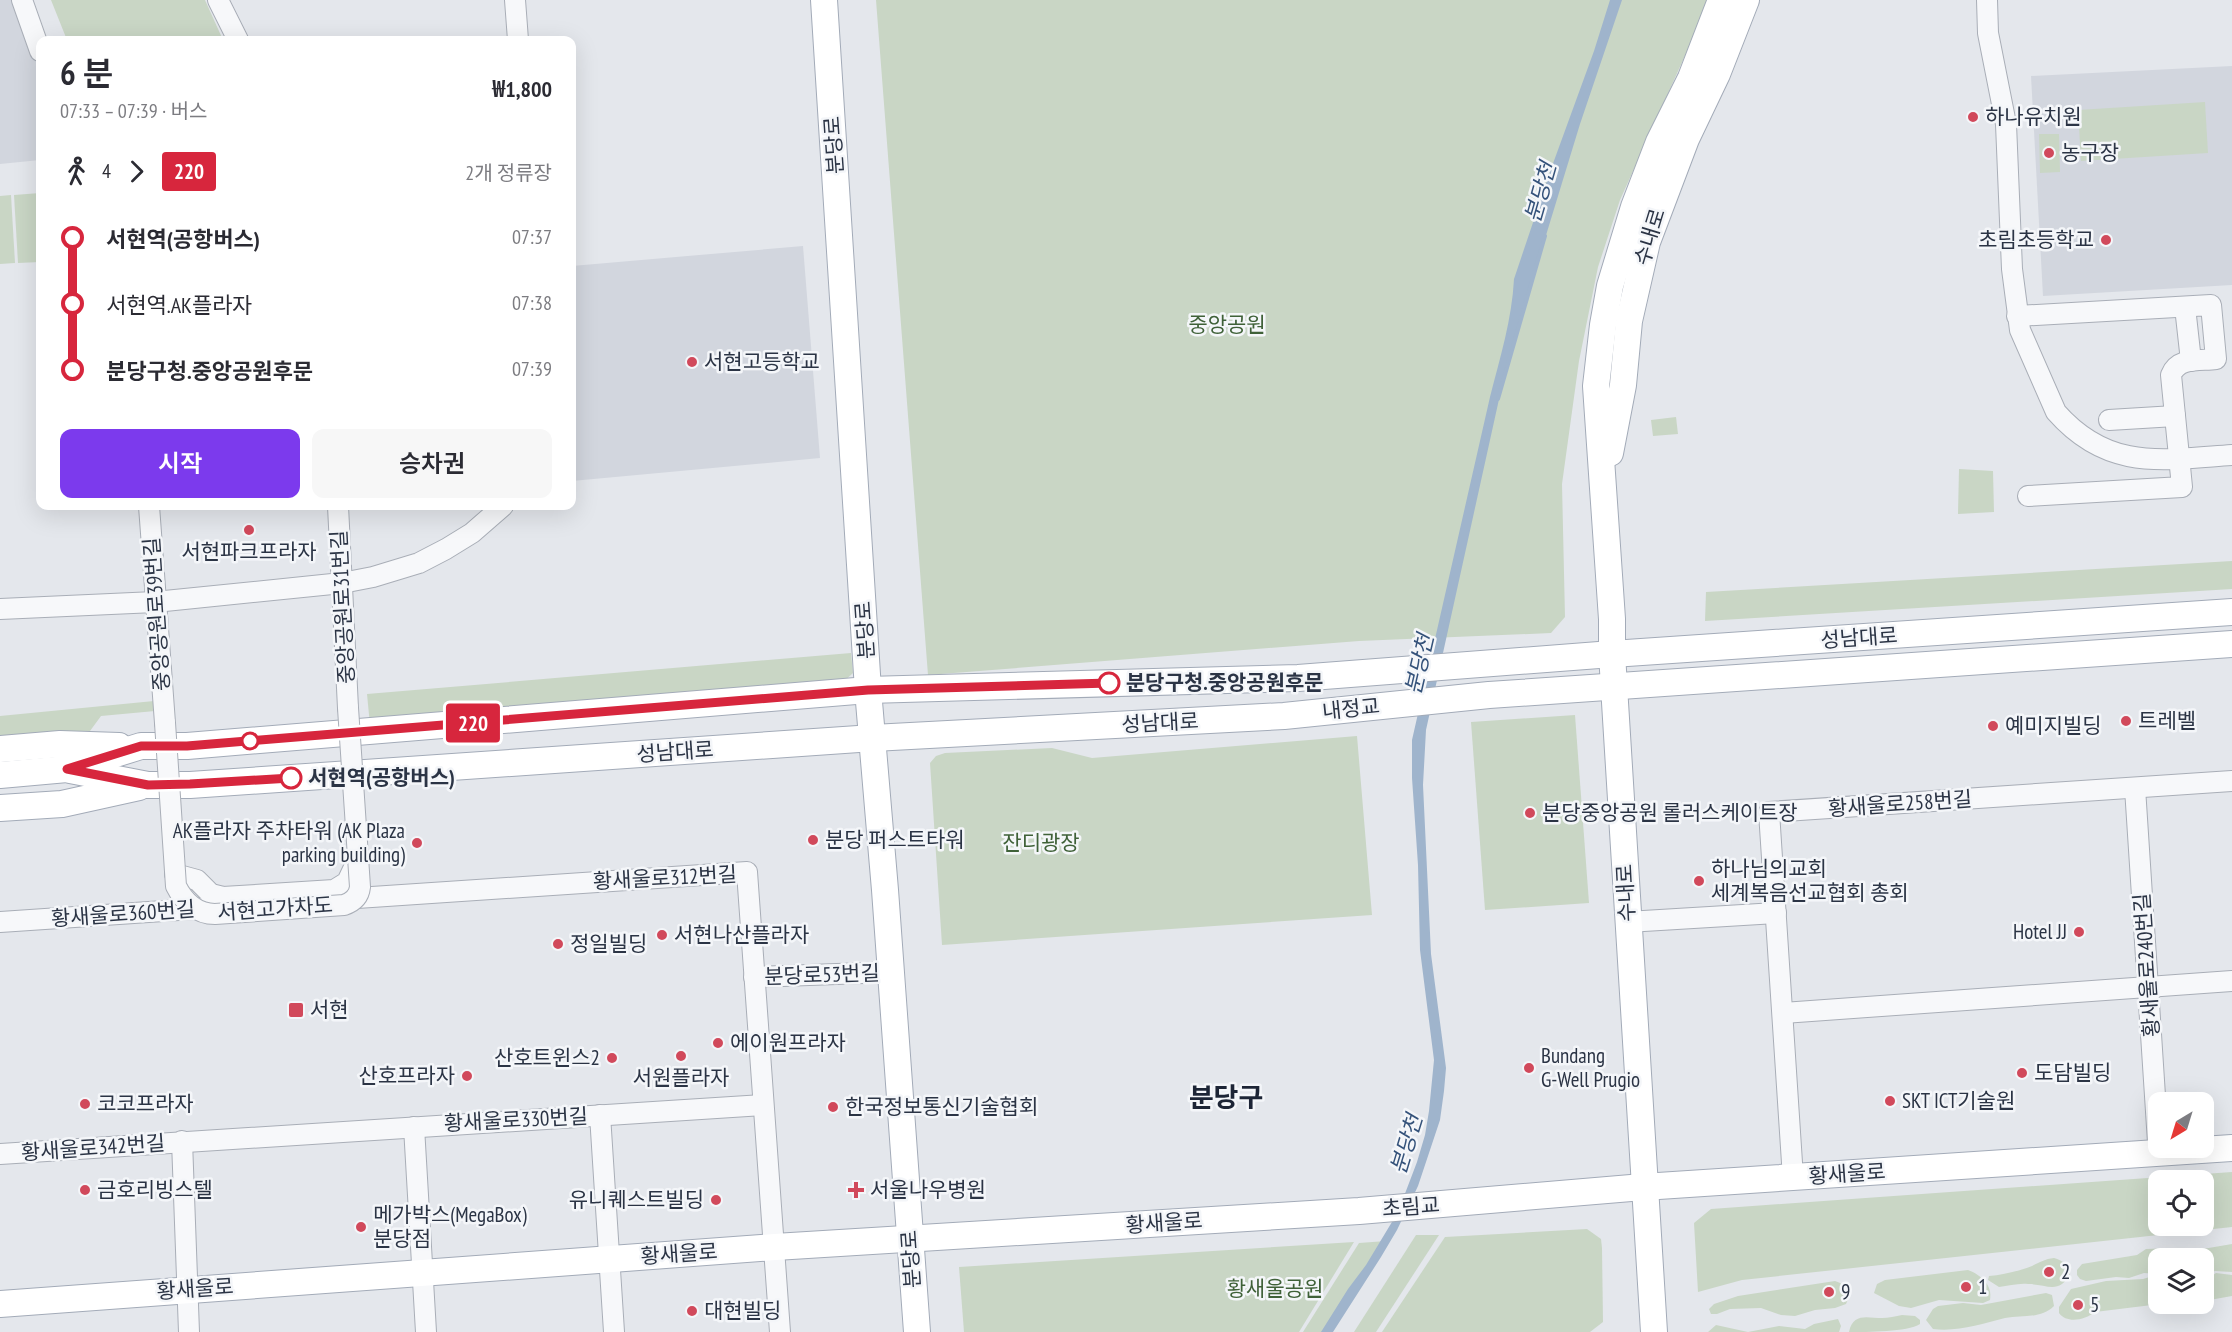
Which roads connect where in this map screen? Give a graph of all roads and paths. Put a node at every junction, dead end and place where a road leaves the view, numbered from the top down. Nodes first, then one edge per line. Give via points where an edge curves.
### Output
1 (22, 0) edge
2 (218, 0) edge
3 (515, 0) edge
4 (824, 0) edge
5 (1721, 0) edge
6 (1746, 0) edge
7 (1987, 0) edge
8 (236, 36) edge
9 (518, 36) edge
10 (36, 40) edge
11 (2185, 308) junction
12 (2017, 316) junction
13 (2224, 359) edge
14 (2191, 361) junction
15 (2175, 416) junction
16 (2109, 420) dead end
17 (2232, 455) edge
18 (2180, 458) junction
19 (1604, 489) junction
20 (2028, 496) dead end
21 (149, 510) edge
22 (338, 510) edge
23 (498, 510) edge
24 (342, 583) junction
25 (155, 602) junction
26 (0, 609) edge
27 (2232, 612) edge
28 (2232, 644) edge
29 (1612, 654) junction
30 (1615, 686) junction
31 (868, 690) junction
32 (1489, 695) joint
33 (348, 708) joint
34 (1284, 716) joint
35 (165, 723) joint
36 (873, 738) junction
37 (141, 746) junction
38 (0, 749) edge
39 (67, 769) junction
40 (0, 775) edge
41 (2232, 781) edge
42 (148, 785) junction
43 (2135, 788) junction
44 (0, 808) edge
45 (281, 904) joint
46 (1776, 913) junction
47 (0, 922) edge
48 (1628, 922) junction
49 (891, 972) junction
50 (754, 977) junction
51 (2232, 981) edge
52 (2149, 987) junction
53 (1782, 1013) junction
54 (2156, 1092) edge
55 (764, 1105) junction
56 (600, 1115) junction
57 (414, 1127) junction
58 (182, 1141) junction
59 (2148, 1148) edge
60 (2214, 1148) edge
61 (2232, 1148) edge
62 (0, 1154) edge
63 (1793, 1178) junction
64 (1643, 1187) junction
65 (1462, 1203) joint
66 (1359, 1211) joint
67 (910, 1239) junction
68 (775, 1247) junction
69 (610, 1259) junction
70 (423, 1272) junction
71 (187, 1289) junction
72 (0, 1304) edge
73 (189, 1332) edge
74 (426, 1332) edge
75 (614, 1332) edge
76 (780, 1332) edge
77 (917, 1332) edge
78 (1654, 1332) edge

1 - 10 street
2 - 8 street
3 - 9 street
4 - 31 main road, 분당로
5 - 19 main road, 수내로 via 1659,142 1610,286 1596,386
6 - 19 main road, 수내로 via 1682,148 1647,242 1629,321 1623,385
7 - 12 street via 1988,33 2006,124
11 - 12 street
11 - 13 street via 2211,305
11 - 14 street
12 - 18 street via 2052,404 2065,423 2113,453 2152,459
13 - 14 street
14 - 15 street via 2180,362 2171,375
15 - 16 street
15 - 18 street
17 - 18 street
18 - 20 street via 2182,487
19 - 29 main road, 수내로
21 - 25 street, 중앙공원로39번길
22 - 24 street, 중앙공원로31번길
23 - 24 street via 472,533 419,563
24 - 25 street
24 - 33 street, 중앙공원로31번길
25 - 26 street
25 - 35 street, 중앙공원로39번길
27 - 29 main road, 성남대로
28 - 30 main road, 성남대로
29 - 30 main road, 수내로
29 - 31 main road, 성남대로 via 1298,678
30 - 32 main road, 성남대로
30 - 48 main road, 수내로
31 - 36 main road, 분당로
31 - 37 main road, 성남대로 via 187,746
32 - 34 main road, 내정교
33 - 35 street, 서현고가차도, bridge via 360,886 350,903 320,906 209,914 195,909 181,896 174,874
34 - 36 main road, 성남대로
36 - 42 main road, 성남대로
36 - 49 main road, 분당로
37 - 38 main road via 60,744
37 - 39 main road, 성남대로
39 - 40 main road, 성남대로
39 - 42 main road, 성남대로
41 - 43 street, 황새울로258번길
42 - 44 main road via 62,804
43 - 46 street, 황새울로258번길 via 1769,812
43 - 52 street, 황새울로240번길
45 - 47 street, 황새울로360번길
45 - 50 street, 황새울로312번길 via 747,872
46 - 48 street
46 - 53 street, 황새울로258번길
48 - 64 main road, 수내로
49 - 50 street, 분당로53번길
49 - 67 main road, 분당로
50 - 55 street, 황새울로312번길
51 - 52 street
52 - 53 street
52 - 54 street, 황새울로240번길
53 - 63 street, 황새울로258번길
55 - 56 street, 황새울로330번길
55 - 68 street, 황새울로312번길
56 - 57 street, 황새울로330번길
56 - 69 street
57 - 58 street
57 - 70 street, 황새울로330번길
58 - 62 street, 황새울로342번길
58 - 71 street, 황새울로342번길
59 - 63 main road, 황새울로
60 - 61 main road, 황새울로
63 - 64 main road, 황새울로
64 - 65 main road, 황새울로
64 - 78 main road, 수내로
65 - 66 main road, 초림교
66 - 67 main road, 황새울로
67 - 68 main road, 황새울로
67 - 77 main road, 분당로
68 - 69 main road, 황새울로
68 - 76 street, 황새울로312번길
69 - 70 main road, 황새울로
69 - 75 street
70 - 71 main road, 황새울로
70 - 74 street, 황새울로330번길
71 - 72 main road, 황새울로
71 - 73 street, 황새울로342번길

